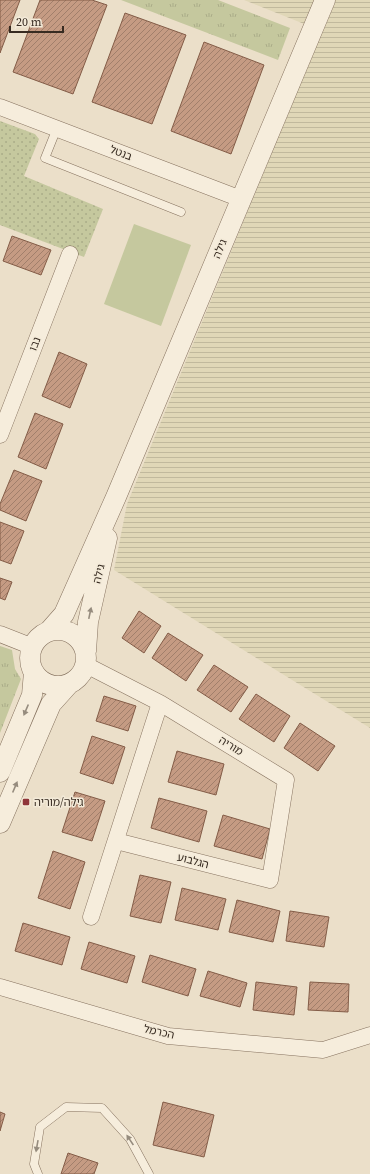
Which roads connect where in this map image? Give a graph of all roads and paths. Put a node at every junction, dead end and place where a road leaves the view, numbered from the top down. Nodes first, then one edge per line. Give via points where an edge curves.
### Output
1 (325, 0) edge
2 (0, 107) edge
3 (57, 128) junction
4 (241, 199) junction
5 (181, 212) dead end
6 (70, 254) dead end
7 (0, 435) edge
8 (116, 497) junction
9 (49, 631) junction
10 (0, 634) edge
11 (32, 647) junction
12 (86, 658) junction
13 (34, 672) junction
14 (69, 684) junction
15 (160, 703) junction
16 (0, 772) edge
17 (0, 823) edge
18 (116, 842) junction
19 (270, 880) joint
20 (91, 918) dead end
21 (0, 987) edge
22 (370, 1035) edge
23 (38, 1174) edge
24 (149, 1174) edge

1 - 4 street, גילה
2 - 3 street, בנטל
3 - 4 street, בנטל
3 - 5 lane via 45,158
4 - 8 street, גילה
6 - 7 street, נבו
8 - 9 street, גילה via 64,614
12 -> 8 street, גילה via 88,622
9 - 11 street via 40,636
9 - 12 street via 61,630 74,634 83,643
10 - 11 street
11 - 13 street via 30,660
12 - 14 street via 80,676
12 - 15 street, מוריה
13 - 14 street via 43,682 61,686
13 -> 16 street via 32,695
17 -> 14 street via 51,704
15 - 18 street
15 - 19 street, מוריה via 286,780
18 - 19 street, הגלבוע
18 - 20 street
21 - 22 street, הכרמל via 168,1036 323,1050
24 -> 23 lane via 130,1139 102,1108 66,1107 40,1127 34,1164

